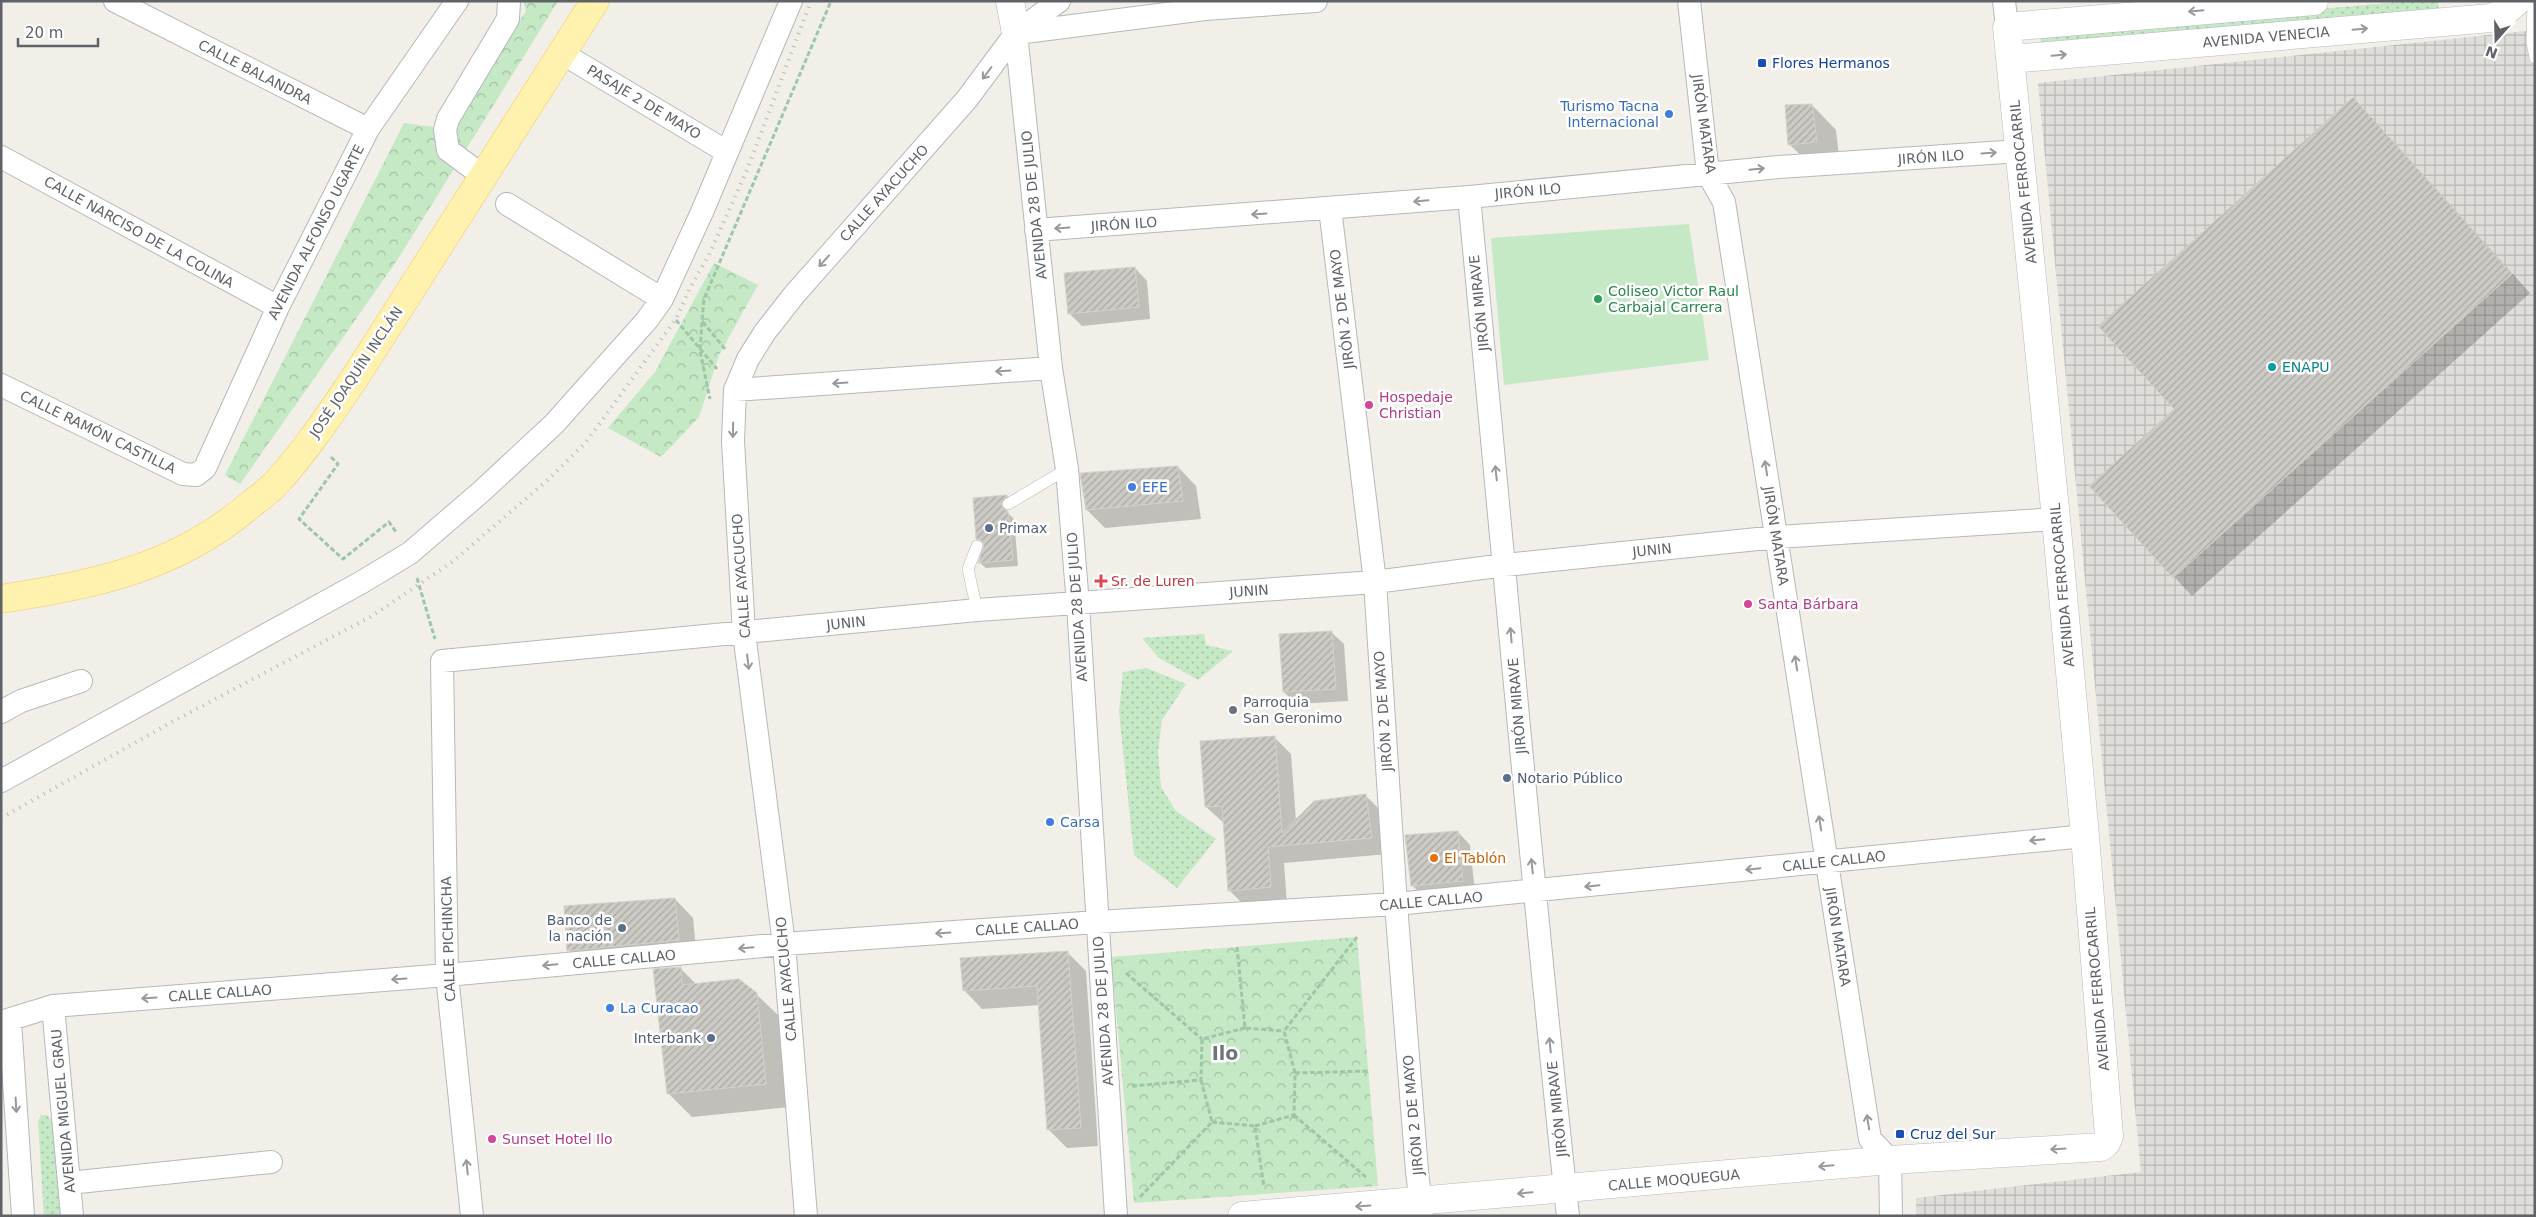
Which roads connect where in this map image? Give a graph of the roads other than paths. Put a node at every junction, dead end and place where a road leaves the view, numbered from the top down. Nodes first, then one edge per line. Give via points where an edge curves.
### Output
1 (115, 1) edge
2 (457, 1) edge
3 (509, 1) edge
4 (595, 1) edge
5 (791, 1) edge
6 (1010, 1) edge
7 (1059, 1) edge
8 (1316, 1) edge
9 (1689, 1) edge
10 (2314, 1) edge
11 (2517, 1) edge
12 (2533, 1) edge
13 (1209, 5) edge
14 (2006, 14) edge
15 (1016, 34) junction
16 (560, 52) junction
17 (2535, 58) edge
18 (2010, 59) junction
19 (368, 129) junction
20 (2020, 151) junction
21 (728, 152) junction
22 (1, 157) edge
23 (1708, 174) junction
24 (483, 176) junction
25 (1469, 197) junction
26 (506, 204) dead end
27 (1330, 208) junction
28 (1036, 230) junction
29 (662, 299) junction
30 (278, 307) junction
31 (1051, 368) junction
32 (739, 380) junction
33 (1, 385) edge
34 (1067, 468) junction
35 (196, 474) joint
36 (1008, 504) dead end
37 (2056, 519) junction
38 (1777, 537) junction
39 (977, 546) dead end
40 (1505, 565) junction
41 (1375, 582) junction
42 (1, 599) edge
43 (1078, 604) junction
44 (977, 610) junction
45 (744, 633) junction
46 (442, 661) joint
47 (81, 681) dead end
48 (1, 712) edge
49 (1, 781) edge
50 (2085, 836) junction
51 (1826, 862) junction
52 (1535, 892) junction
53 (1396, 904) junction
54 (1097, 922) junction
55 (784, 944) junction
56 (447, 975) junction
57 (53, 1006) junction
58 (6, 1022) edge
59 (8, 1073) edge
60 (2106, 1144) joint
61 (1890, 1160) junction
62 (271, 1162) dead end
63 (69, 1183) junction
64 (1567, 1203) edge
65 (1422, 1209) edge
66 (23, 1216) edge
67 (72, 1216) edge
68 (472, 1216) edge
69 (806, 1216) edge
70 (1116, 1216) edge
71 (1242, 1216) edge
72 (1891, 1216) edge

1 - 19 street, CALLE BALANDRA
2 - 19 street, AVENIDA ALFONSO UGARTE
3 - 24 street via 508,19 448,119 445,130 448,150
4 - 16 main road, JOSÉ JOAQUÍN INCLÁN
5 - 21 street
6 - 15 street, AVENIDA 28 DE JULIO
7 - 15 street, CALLE AYACUCHO
8 - 13 street
9 - 23 street, JIRÓN MATARA
10 -> 14 street
18 -> 11 street, AVENIDA VENECIA via 2491,18
12 - 17 lane
13 - 15 street
14 - 18 street, AVENIDA FERROCARRIL
15 - 28 street, AVENIDA 28 DE JULIO
15 -> 32 street, CALLE AYACUCHO via 967,99 794,295 765,332
16 - 21 street, PASAJE 2 DE MAYO
16 - 24 main road, JOSÉ JOAQUÍN INCLÁN
18 - 20 street, AVENIDA FERROCARRIL
19 - 30 street, AVENIDA ALFONSO UGARTE
23 -> 20 street, JIRÓN ILO
20 - 37 street, AVENIDA FERROCARRIL
21 - 29 street
22 - 30 street, CALLE NARCISO DE LA COLINA
23 - 25 street, JIRÓN ILO
38 -> 23 street, JIRÓN MATARA via 1724,202
24 - 42 main road, JOSÉ JOAQUÍN INCLÁN via 354,379 278,482 201,540 154,563 103,581
25 -> 27 street, JIRÓN ILO
40 -> 25 street, JIRÓN MIRAVE
26 - 29 street
27 -> 28 street, JIRÓN ILO
27 - 41 street, JIRÓN 2 DE MAYO
28 - 31 street, AVENIDA 28 DE JULIO
29 - 49 street via 554,424 410,552 362,582
30 - 35 street, AVENIDA ALFONSO UGARTE via 205,468
31 -> 32 street
31 - 34 street, AVENIDA 28 DE JULIO
32 -> 45 street, CALLE AYACUCHO via 733,441
33 - 35 street, CALLE RAMÓN CASTILLA via 183,474
34 - 36 lane
34 - 43 street, AVENIDA 28 DE JULIO
37 - 38 street, JUNIN
37 - 50 street, AVENIDA FERROCARRIL
38 - 40 street, JUNIN
51 -> 38 street, JIRÓN MATARA
39 - 44 lane via 968,569
40 - 41 street, JUNIN
52 -> 40 street, JIRÓN MIRAVE
41 - 43 street, JUNIN
41 - 53 street, JIRÓN 2 DE MAYO
43 - 44 street, JUNIN
43 - 54 street, AVENIDA 28 DE JULIO
44 - 45 street, JUNIN
45 - 46 street, JUNIN
45 -> 55 street, CALLE AYACUCHO
46 - 56 street, CALLE PICHINCHA
47 - 48 street via 21,701
50 -> 51 street, CALLE CALLAO
50 - 60 street, AVENIDA FERROCARRIL via 2109,1136
51 -> 52 street, CALLE CALLAO
61 -> 51 street, JIRÓN MATARA via 1870,1139
52 - 53 street, CALLE CALLAO
64 -> 52 street, JIRÓN MIRAVE
53 - 54 street, CALLE CALLAO
53 - 65 street, JIRÓN 2 DE MAYO
54 -> 55 street, CALLE CALLAO
54 - 70 street, AVENIDA 28 DE JULIO
55 -> 56 street, CALLE CALLAO
55 - 69 street, CALLE AYACUCHO
56 -> 57 street, CALLE CALLAO
68 -> 56 street, CALLE PICHINCHA
57 - 58 street, CALLE CALLAO
57 - 63 street, AVENIDA MIGUEL GRAU
58 - 59 street
59 -> 66 street
60 -> 61 street, CALLE MOQUEGUA via 2101,1147
61 -> 64 street, CALLE MOQUEGUA
61 - 72 street
62 - 63 street
63 - 67 street, AVENIDA MIGUEL GRAU
64 -> 65 street, CALLE MOQUEGUA
65 -> 71 street, CALLE MOQUEGUA

